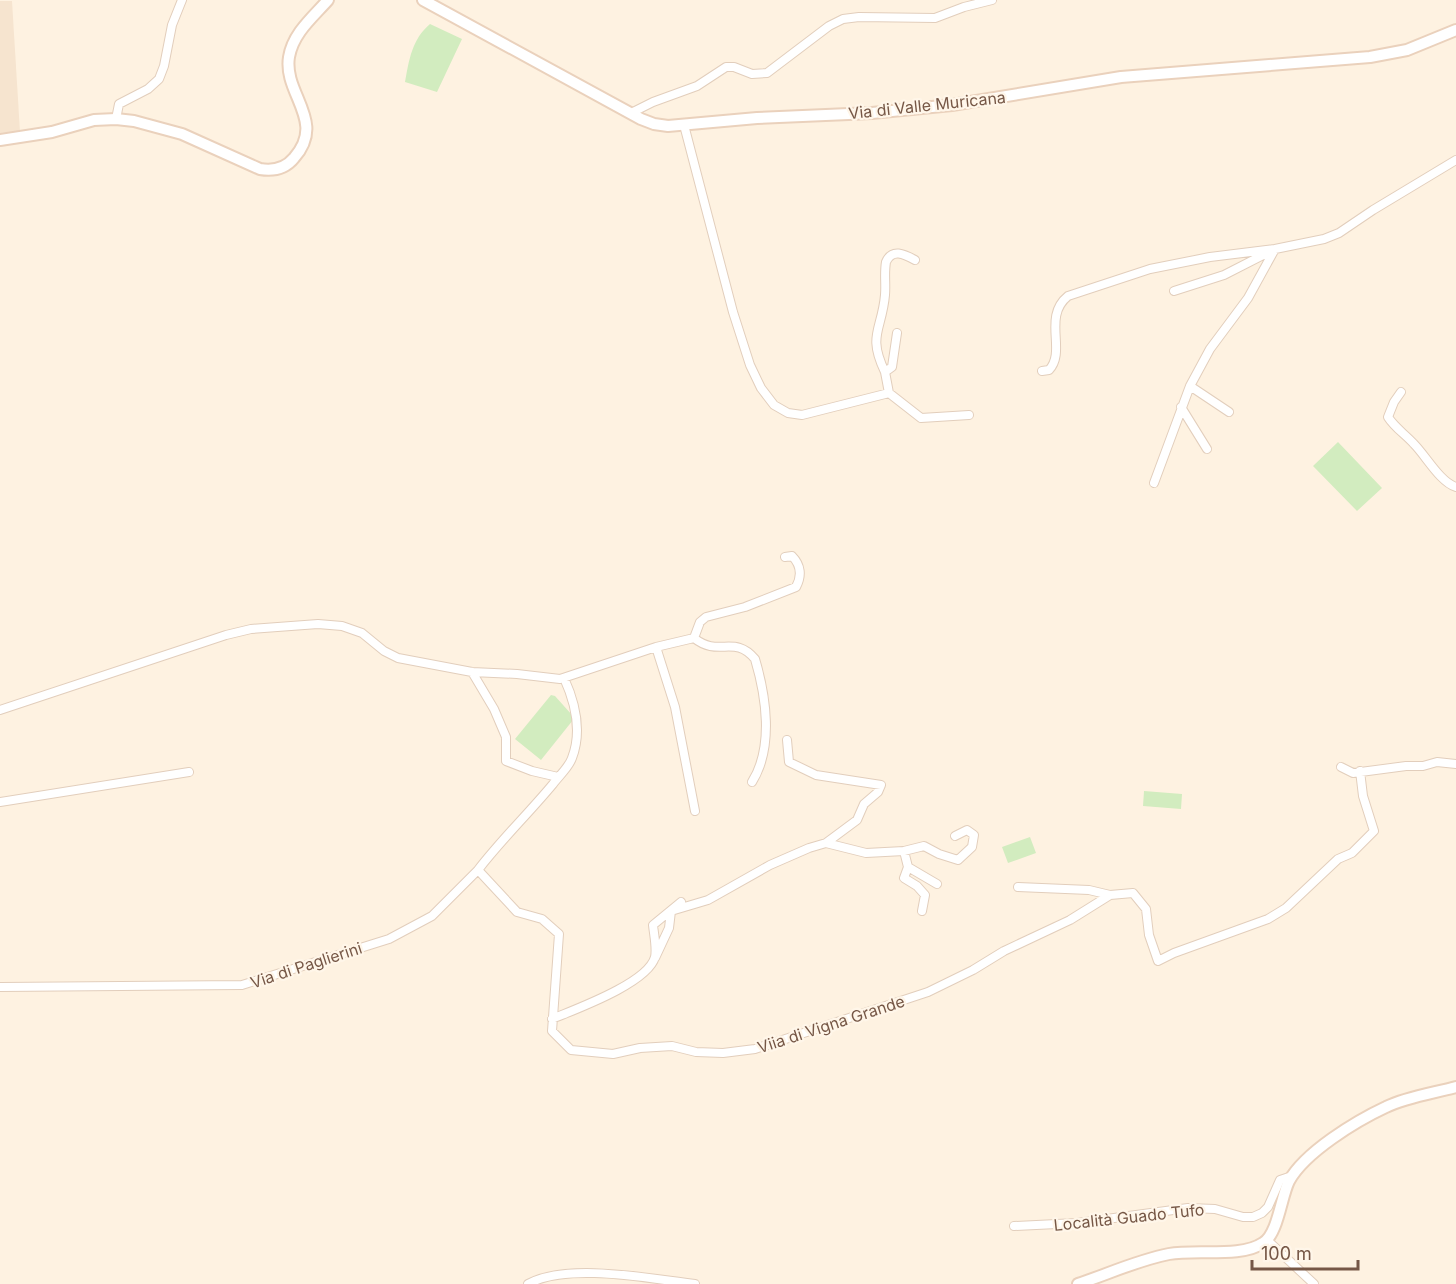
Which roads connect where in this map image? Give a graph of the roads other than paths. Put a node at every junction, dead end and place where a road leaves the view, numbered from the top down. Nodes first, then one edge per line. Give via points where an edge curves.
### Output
1 (182, 0) edge
2 (328, 0) edge
3 (423, 0) edge
4 (992, 0) edge
5 (1456, 30) edge
6 (631, 113) junction
7 (116, 119) junction
8 (684, 125) junction
9 (0, 140) edge
10 (1456, 160) edge
11 (1275, 249) junction
12 (915, 260) dead end
13 (1174, 291) dead end
14 (897, 333) dead end
15 (1042, 371) dead end
16 (885, 372) junction
17 (1190, 386) junction
18 (1401, 392) dead end
19 (889, 393) junction
20 (1181, 407) junction
21 (1229, 411) dead end
22 (969, 415) dead end
23 (1207, 448) dead end
24 (1154, 483) dead end
25 (1456, 487) edge
26 (785, 557) dead end
27 (694, 638) junction
28 (656, 647) junction
29 (472, 672) junction
30 (564, 678) junction
31 (0, 710) edge
32 (787, 740) dead end
33 (1456, 764) edge
34 (1341, 767) dead end
35 (1360, 771) junction
36 (189, 772) dead end
37 (558, 777) junction
38 (752, 782) dead end
39 (0, 802) edge
40 (695, 811) dead end
41 (955, 836) dead end
42 (826, 843) junction
43 (904, 851) junction
44 (908, 867) junction
45 (478, 870) junction
46 (937, 884) dead end
47 (1018, 887) dead end
48 (1110, 895) junction
49 (681, 902) dead end
50 (671, 911) junction
51 (922, 911) dead end
52 (655, 958) junction
53 (0, 987) edge
54 (552, 1018) junction
55 (1456, 1087) edge
56 (1292, 1176) junction
57 (1014, 1226) dead end
58 (1268, 1240) junction
59 (528, 1284) edge
60 (695, 1284) edge
61 (1078, 1284) edge
62 (1314, 1284) edge

1 - 7 street via 171,28 161,76 148,89 122,102
2 - 7 street via 299,32 291,48 290,75 307,126 300,149 284,166 260,169 173,131
3 - 6 street, Via di Valle Muricana
4 - 6 street via 935,18 843,19 767,74 726,67 697,86
5 - 8 street, Via di Valle Muricana via 1407,50 1370,57 1113,78 964,104
6 - 8 street, Via di Valle Muricana via 658,124
7 - 9 street
8 - 19 street via 738,328 767,397 781,410 799,415
10 - 11 street via 1339,233
11 - 13 street via 1224,275
11 - 15 street via 1150,269 1068,296 1054,319 1053,364
11 - 17 street
12 - 16 street via 895,253 886,262 884,305 875,339
14 - 16 street via 892,367
16 - 19 street
17 - 20 street
17 - 21 street
18 - 25 street via 1388,417 1443,478
19 - 22 street via 921,418
20 - 23 street
20 - 24 street
26 - 27 street via 792,556 798,566 801,574 796,586 753,604 706,617
27 - 28 street
27 - 38 street via 709,647 740,646 755,659 765,723 763,755
28 - 30 street
28 - 40 street via 675,707
29 - 30 street
29 - 31 street via 398,658 362,633 342,626 251,629
29 - 37 street via 506,737 506,761
30 - 37 street via 576,712 576,743 572,760
32 - 42 street via 789,762 816,775 881,785 864,804 857,820
33 - 35 street via 1437,762
34 - 35 street via 1353,773
35 - 48 street via 1374,831 1269,919 1158,961 1146,909 1133,893
36 - 39 street
37 - 45 street
41 - 43 street via 968,830 974,835 972,847 958,860 924,846
42 - 43 street via 866,853
42 - 50 street via 770,865 708,900
43 - 44 street
44 - 46 street
44 - 51 street via 904,878 925,895
45 - 53 street, Via di Paglierini via 432,916 389,939 242,985
45 - 54 street via 517,912 542,919 559,934
47 - 48 street via 1089,890
48 - 54 street, Viia di Vigna Grande via 1070,920 928,992 755,1049 723,1053 672,1046 613,1054 571,1050 552,1031
49 - 50 street
50 - 52 street via 669,928
50 - 52 street via 653,925
52 - 54 street via 644,975
55 - 56 street via 1387,1106 1323,1145
56 - 57 street, Località Guado Tufo via 1278,1182 1266,1210 1250,1217 1188,1208 1077,1223
56 - 58 street
58 - 61 street via 1245,1250 1160,1256
58 - 62 street
59 - 60 street via 544,1278 598,1274

